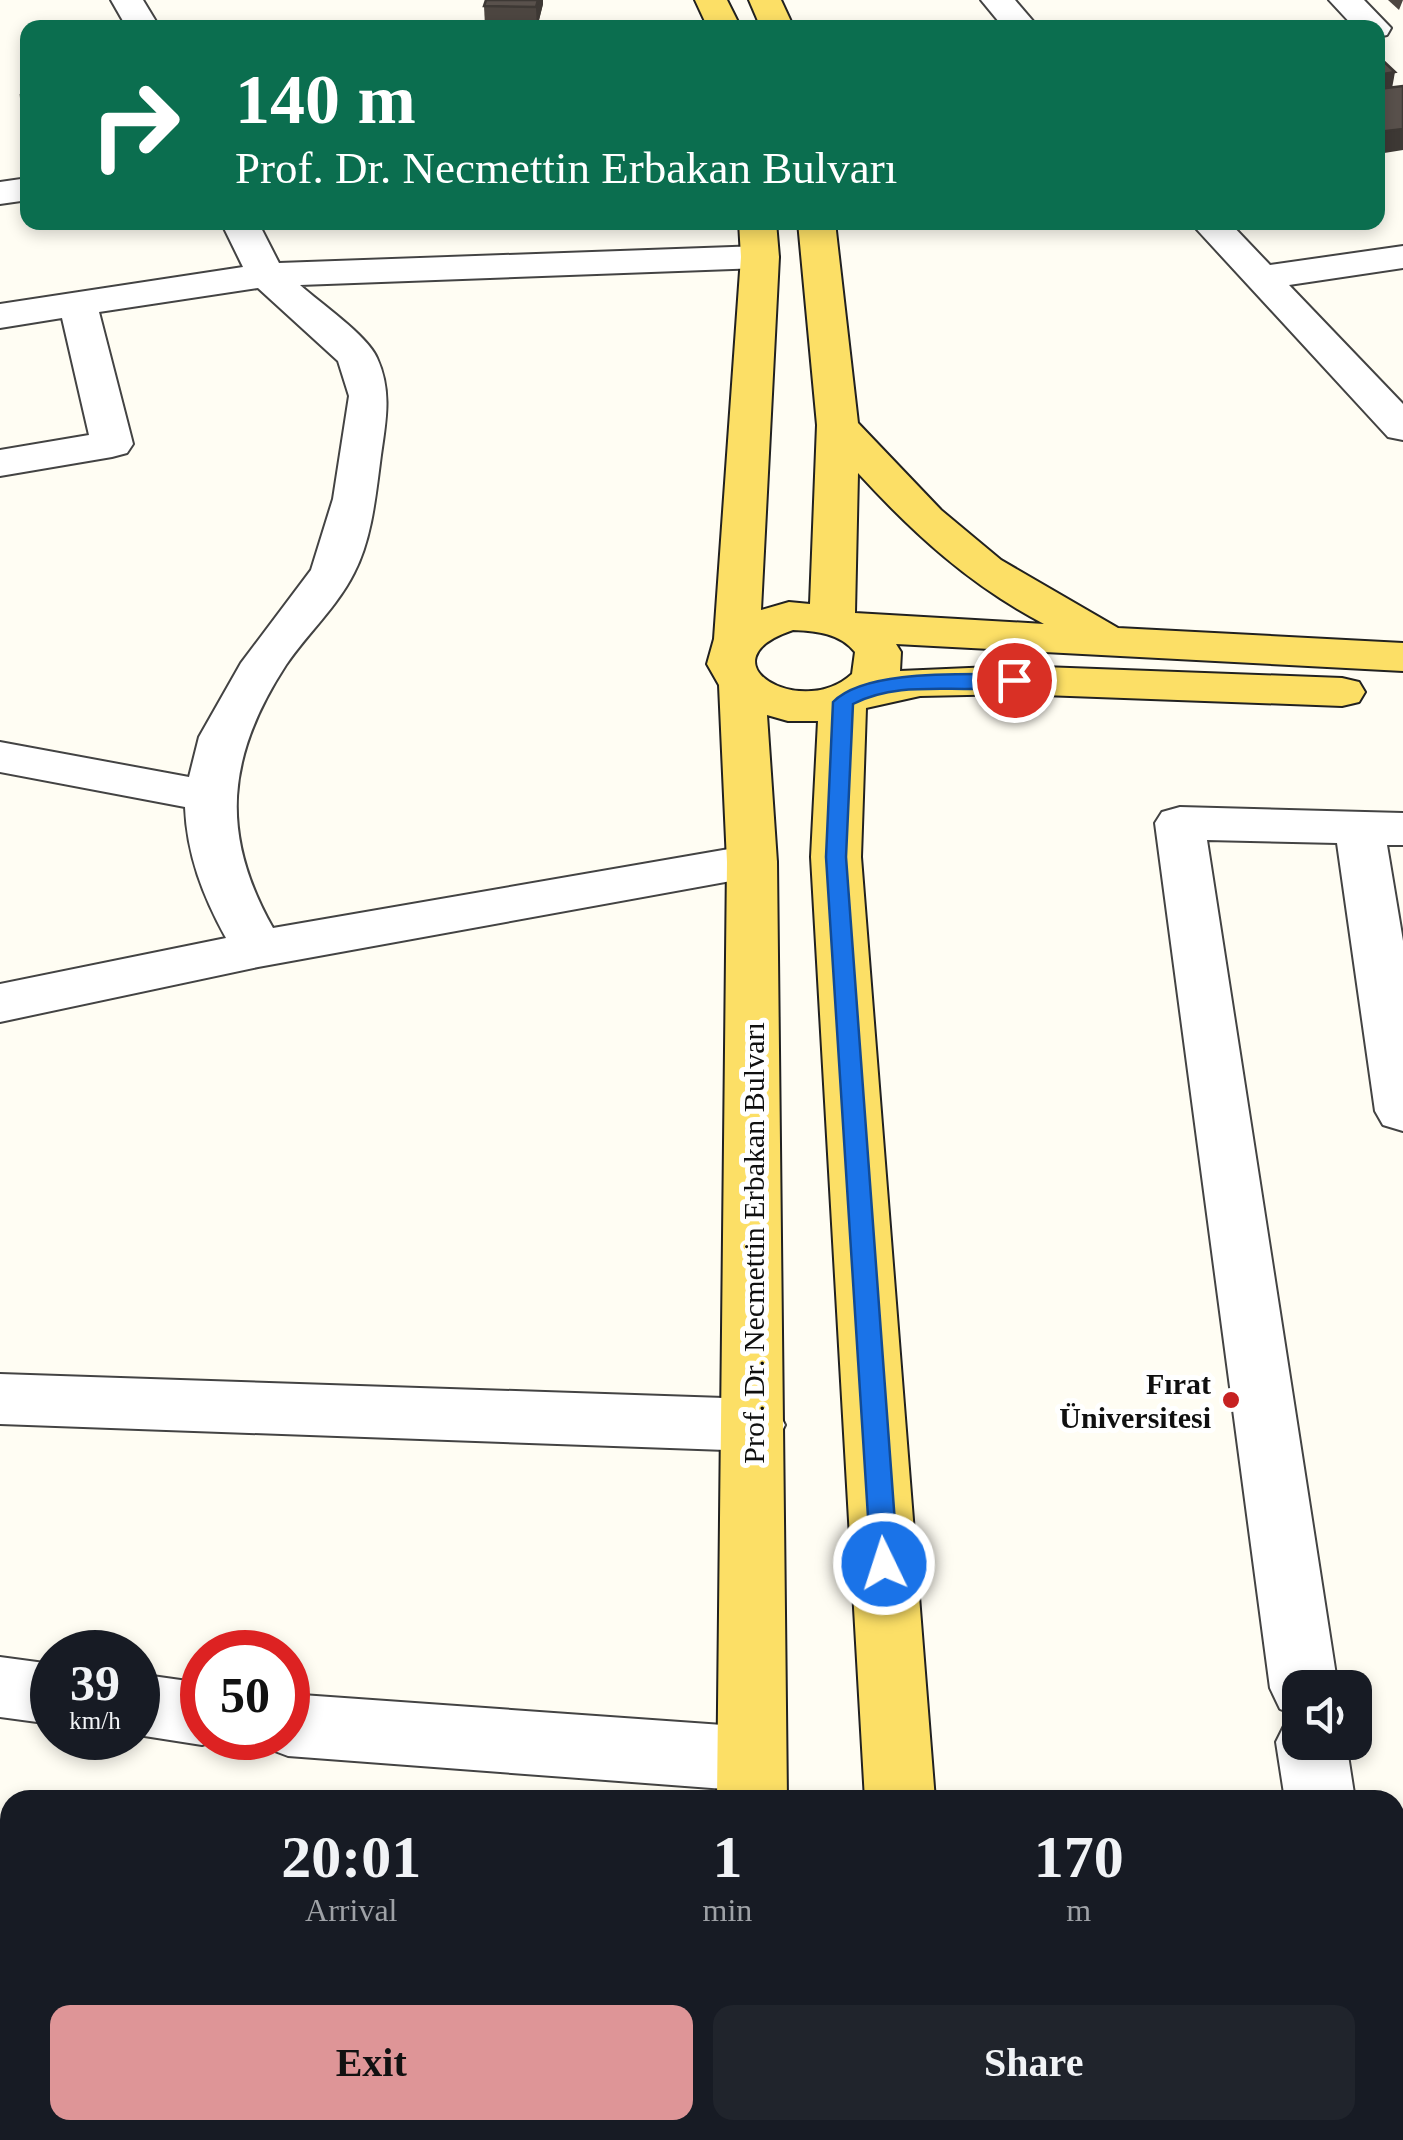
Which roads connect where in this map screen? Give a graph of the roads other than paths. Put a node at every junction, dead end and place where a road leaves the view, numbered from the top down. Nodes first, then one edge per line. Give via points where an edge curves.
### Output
1 (997, 0) edge
2 (1345, 0) edge
3 (1016, 20) edge
4 (1366, 20) edge
5 (243, 230) edge
6 (817, 230) edge
7 (1216, 230) edge
8 (759, 240) edge
9 (1403, 257) edge
10 (266, 275) junction
11 (1261, 278) junction
12 (78, 304) junction
13 (0, 316) edge
14 (1398, 416) edge
15 (838, 426) junction
16 (0, 462) edge
17 (842, 624) junction
18 (1114, 640) junction
19 (1403, 657) edge
20 (739, 663) junction
21 (1403, 695) edge
22 (852, 697) junction
23 (0, 757) edge
24 (209, 796) junction
25 (1383, 848) edge
26 (752, 862) junction
27 (258, 950) junction
28 (0, 1003) edge
29 (1403, 1111) edge
30 (0, 1398) edge
31 (754, 1425) junction
32 (1301, 1670) edge
33 (0, 1687) edge
34 (30, 1691) edge
35 (310, 1728) edge
36 (1314, 1760) edge
37 (752, 1780) edge
38 (899, 1790) edge
39 (1319, 1790) edge

1 - 3 street
2 - 4 street
5 - 10 street
6 - 15 main road
7 - 11 street
8 - 10 street
8 - 20 main road, Prof. Dr. Necmettin Erbakan Bulvarı
9 - 11 street
10 - 12 street
10 - 24 street via 357,357 368,396 354,499 334,572 256,678 224,737
11 - 14 street
12 - 13 street
12 - 16 street via 112,444
15 - 17 main road
15 - 18 main road via 954,548 1000,582
17 - 18 main road
17 - 20 main road via 800,616 768,620
17 - 22 main road via 868,638 879,666
18 - 19 main road
20 - 22 main road via 776,704 810,707
20 - 26 main road, Prof. Dr. Necmettin Erbakan Bulvarı
21 - 22 main road via 1014,680 920,682
22 - 38 main road via 836,857
23 - 24 street
24 - 27 street via 211,834 228,895
25 - 29 street
25 - 32 street via 1180,823
26 - 27 street
26 - 31 main road, Prof. Dr. Necmettin Erbakan Bulvarı
27 - 28 street
30 - 31 street
31 - 37 main road, Prof. Dr. Necmettin Erbakan Bulvarı
33 - 34 street
35 - 37 street
36 - 39 street

